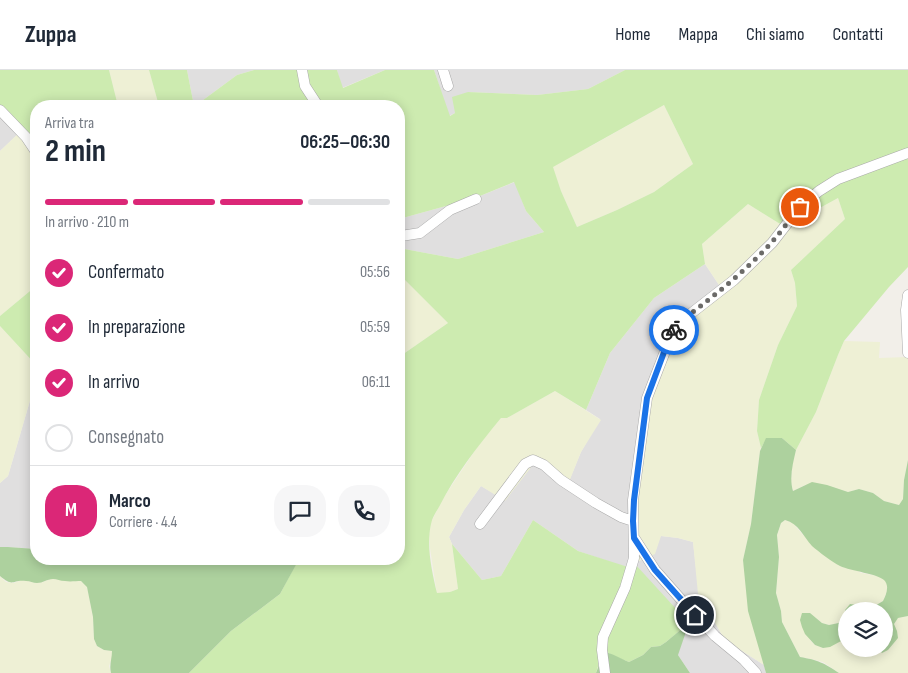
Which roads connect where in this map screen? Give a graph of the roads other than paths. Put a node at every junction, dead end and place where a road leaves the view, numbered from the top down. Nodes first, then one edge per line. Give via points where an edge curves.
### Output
1 (302, 70) edge
2 (443, 70) edge
3 (448, 86) dead end
4 (314, 100) edge
5 (0, 110) edge
6 (30, 143) edge
7 (908, 153) edge
8 (476, 199) dead end
9 (405, 235) edge
10 (908, 295) edge
11 (908, 353) edge
12 (633, 521) junction
13 (480, 524) dead end
14 (634, 538) junction
15 (605, 673) edge
16 (756, 673) edge

1 - 4 street via 305,86
2 - 3 street
5 - 6 street
7 - 12 street via 838,179 819,191 800,207 772,243 734,280 680,322 670,336 647,398
8 - 9 street via 450,210 420,233
10 - 11 street
12 - 13 street via 596,503 533,460 526,464
12 - 14 street
14 - 15 street via 634,558 625,588 603,637
14 - 16 street via 655,570 684,604

